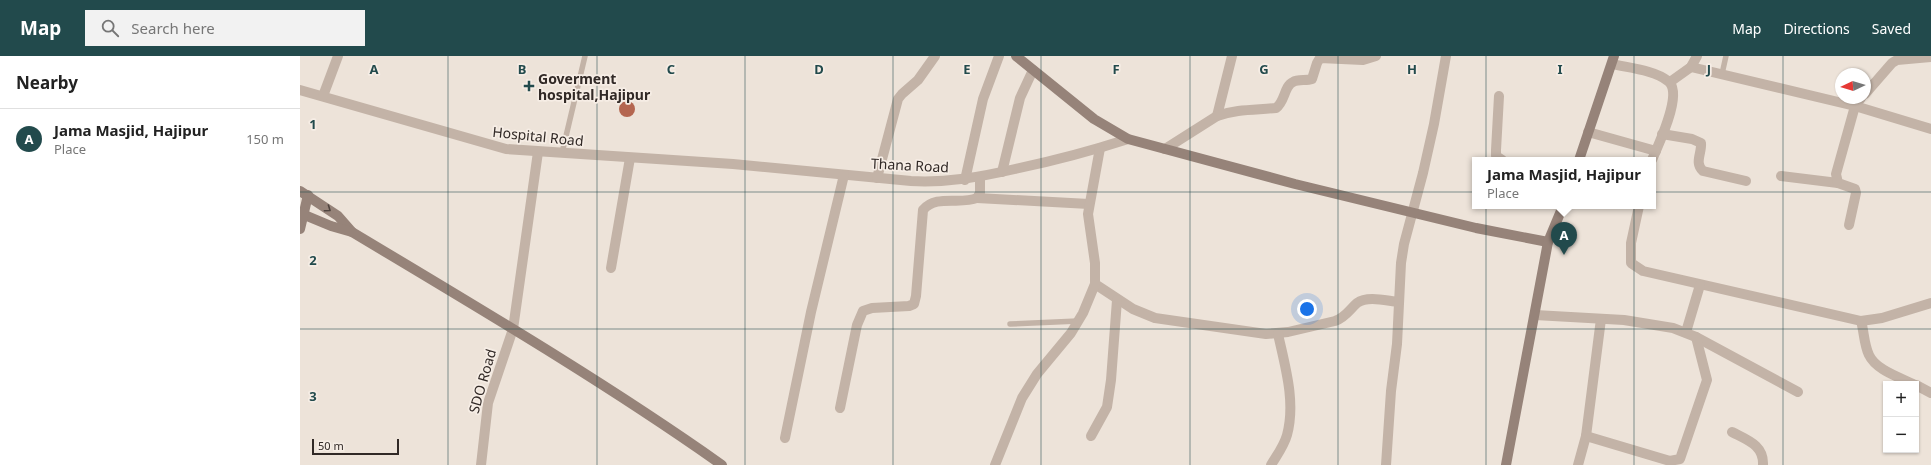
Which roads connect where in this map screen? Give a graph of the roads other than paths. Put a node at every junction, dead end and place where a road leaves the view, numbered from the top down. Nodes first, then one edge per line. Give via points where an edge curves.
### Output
1 (338, 56) edge
2 (585, 56) edge
3 (935, 56) edge
4 (999, 56) edge
5 (1016, 56) edge
6 (1232, 56) edge
7 (1376, 56) edge
8 (1446, 56) edge
9 (1697, 56) edge
10 (1726, 56) edge
11 (1326, 57) edge
12 (1931, 57) edge
13 (1893, 59) edge
14 (1613, 60) edge
15 (1692, 67) junction
16 (1033, 70) junction
17 (1722, 74) junction
18 (1670, 82) junction
19 (1871, 86) edge
20 (300, 90) edge
21 (324, 96) junction
22 (1499, 96) dead end
23 (1835, 97) edge
24 (1857, 104) edge
25 (1863, 104) edge
26 (1217, 116) junction
27 (1931, 129) edge
28 (1588, 132) junction
29 (1662, 134) junction
30 (1128, 140) junction
31 (1100, 148) junction
32 (1165, 148) junction
33 (538, 152) junction
34 (562, 154) junction
35 (1654, 155) edge
36 (1498, 157) edge
37 (1579, 157) edge
38 (630, 158) junction
39 (733, 164) joint
40 (1002, 172) junction
41 (844, 175) junction
42 (1781, 176) dead end
43 (980, 177) junction
44 (877, 178) junction
45 (965, 180) junction
46 (1746, 181) dead end
47 (1838, 183) junction
48 (304, 193) edge
49 (977, 198) junction
50 (1089, 204) junction
51 (1562, 209) edge
52 (1638, 209) edge
53 (1412, 212) junction
54 (302, 214) edge
55 (1849, 225) dead end
56 (300, 229) edge
57 (352, 232) junction
58 (1548, 242) junction
59 (610, 268) dead end
60 (1095, 284) junction
61 (1700, 285) junction
62 (1117, 300) junction
63 (1399, 302) junction
64 (1931, 303) edge
65 (1535, 315) junction
66 (1601, 319) junction
67 (1862, 321) junction
68 (1078, 322) junction
69 (1010, 324) dead end
70 (513, 329) junction
71 (1686, 332) junction
72 (1278, 334) junction
73 (1696, 337) junction
74 (1907, 381) edge
75 (1919, 387) edge
76 (1798, 392) dead end
77 (1931, 393) edge
78 (840, 408) dead end
79 (1732, 432) dead end
80 (1091, 436) dead end
81 (1586, 436) junction
82 (785, 438) dead end
83 (481, 465) edge
84 (722, 465) edge
85 (996, 465) edge
86 (1271, 465) edge
87 (1386, 465) edge
88 (1506, 465) edge
89 (1578, 465) edge
90 (1763, 465) edge

1 - 21 street
2 - 34 lane
3 - 44 street via 918,80 898,99
4 - 45 street via 983,99
5 - 16 main road
6 - 26 street
7 - 11 street via 1363,60
8 - 53 street via 1432,131
9 - 15 street
10 - 17 lane
11 - 26 street via 1320,58 1312,79 1289,84 1280,106 1235,110
12 - 13 street
13 - 19 street
14 - 18 street
14 - 28 main road
15 - 17 street
15 - 18 street
16 - 30 main road via 1094,119
16 - 40 street via 1020,98
17 - 23 street
18 - 29 street via 1674,90 1673,100
20 - 21 street, Hospital Road
21 - 33 street, Hospital Road via 482,143 506,149
22 - 36 street
24 - 47 street via 1836,174
25 - 27 street
26 - 32 street
28 - 35 street
28 - 37 main road
29 - 35 street
29 - 46 street via 1701,143 1698,163 1703,171
30 - 31 street, Thana Road
30 - 32 main road
31 - 40 street, Thana Road
31 - 50 street
32 - 53 main road
33 - 34 street, Hospital Road
33 - 70 street, SDO Road
34 - 38 street, Hospital Road
38 - 39 street, Hospital Road
38 - 59 street
39 - 41 street, Thana Road
40 - 43 street, Thana Road
41 - 44 street, Thana Road
41 - 82 street via 811,312
42 - 47 street
43 - 45 street, Thana Road
43 - 49 street via 980,193
44 - 45 street, Thana Road via 933,182
47 - 55 street via 1855,190 1856,193
48 - 54 main road
48 -> 57 main road via 338,216
49 - 50 street
49 - 78 street via 970,201 936,202 928,204 923,210 914,304 863,311 857,325
50 - 60 street
51 - 58 main road
52 - 61 street via 1630,243 1630,263 1643,271
53 - 58 main road
53 - 63 street via 1401,263
54 - 56 main road
54 - 57 main road
57 - 70 main road
58 - 65 main road
60 - 62 street
60 - 68 street
61 - 67 street
61 - 71 street
62 - 72 street via 1155,318 1254,333
62 - 80 street via 1107,407
63 - 72 street via 1364,300 1343,319
63 - 87 street
64 - 67 street via 1882,318
65 - 66 street
65 - 88 main road
66 - 71 street via 1646,322
66 - 81 street
67 - 74 street via 1869,354 1873,361
68 - 69 lane
68 - 85 street via 1037,374 1022,398
70 - 83 street, SDO Road via 488,403
70 - 84 main road via 676,432
71 - 73 street
72 - 86 street via 1291,415 1284,443
73 - 76 street
73 - 81 street via 1707,380 1680,459 1670,461
75 - 77 street
79 - 90 street via 1758,447 1762,452
81 - 89 street

